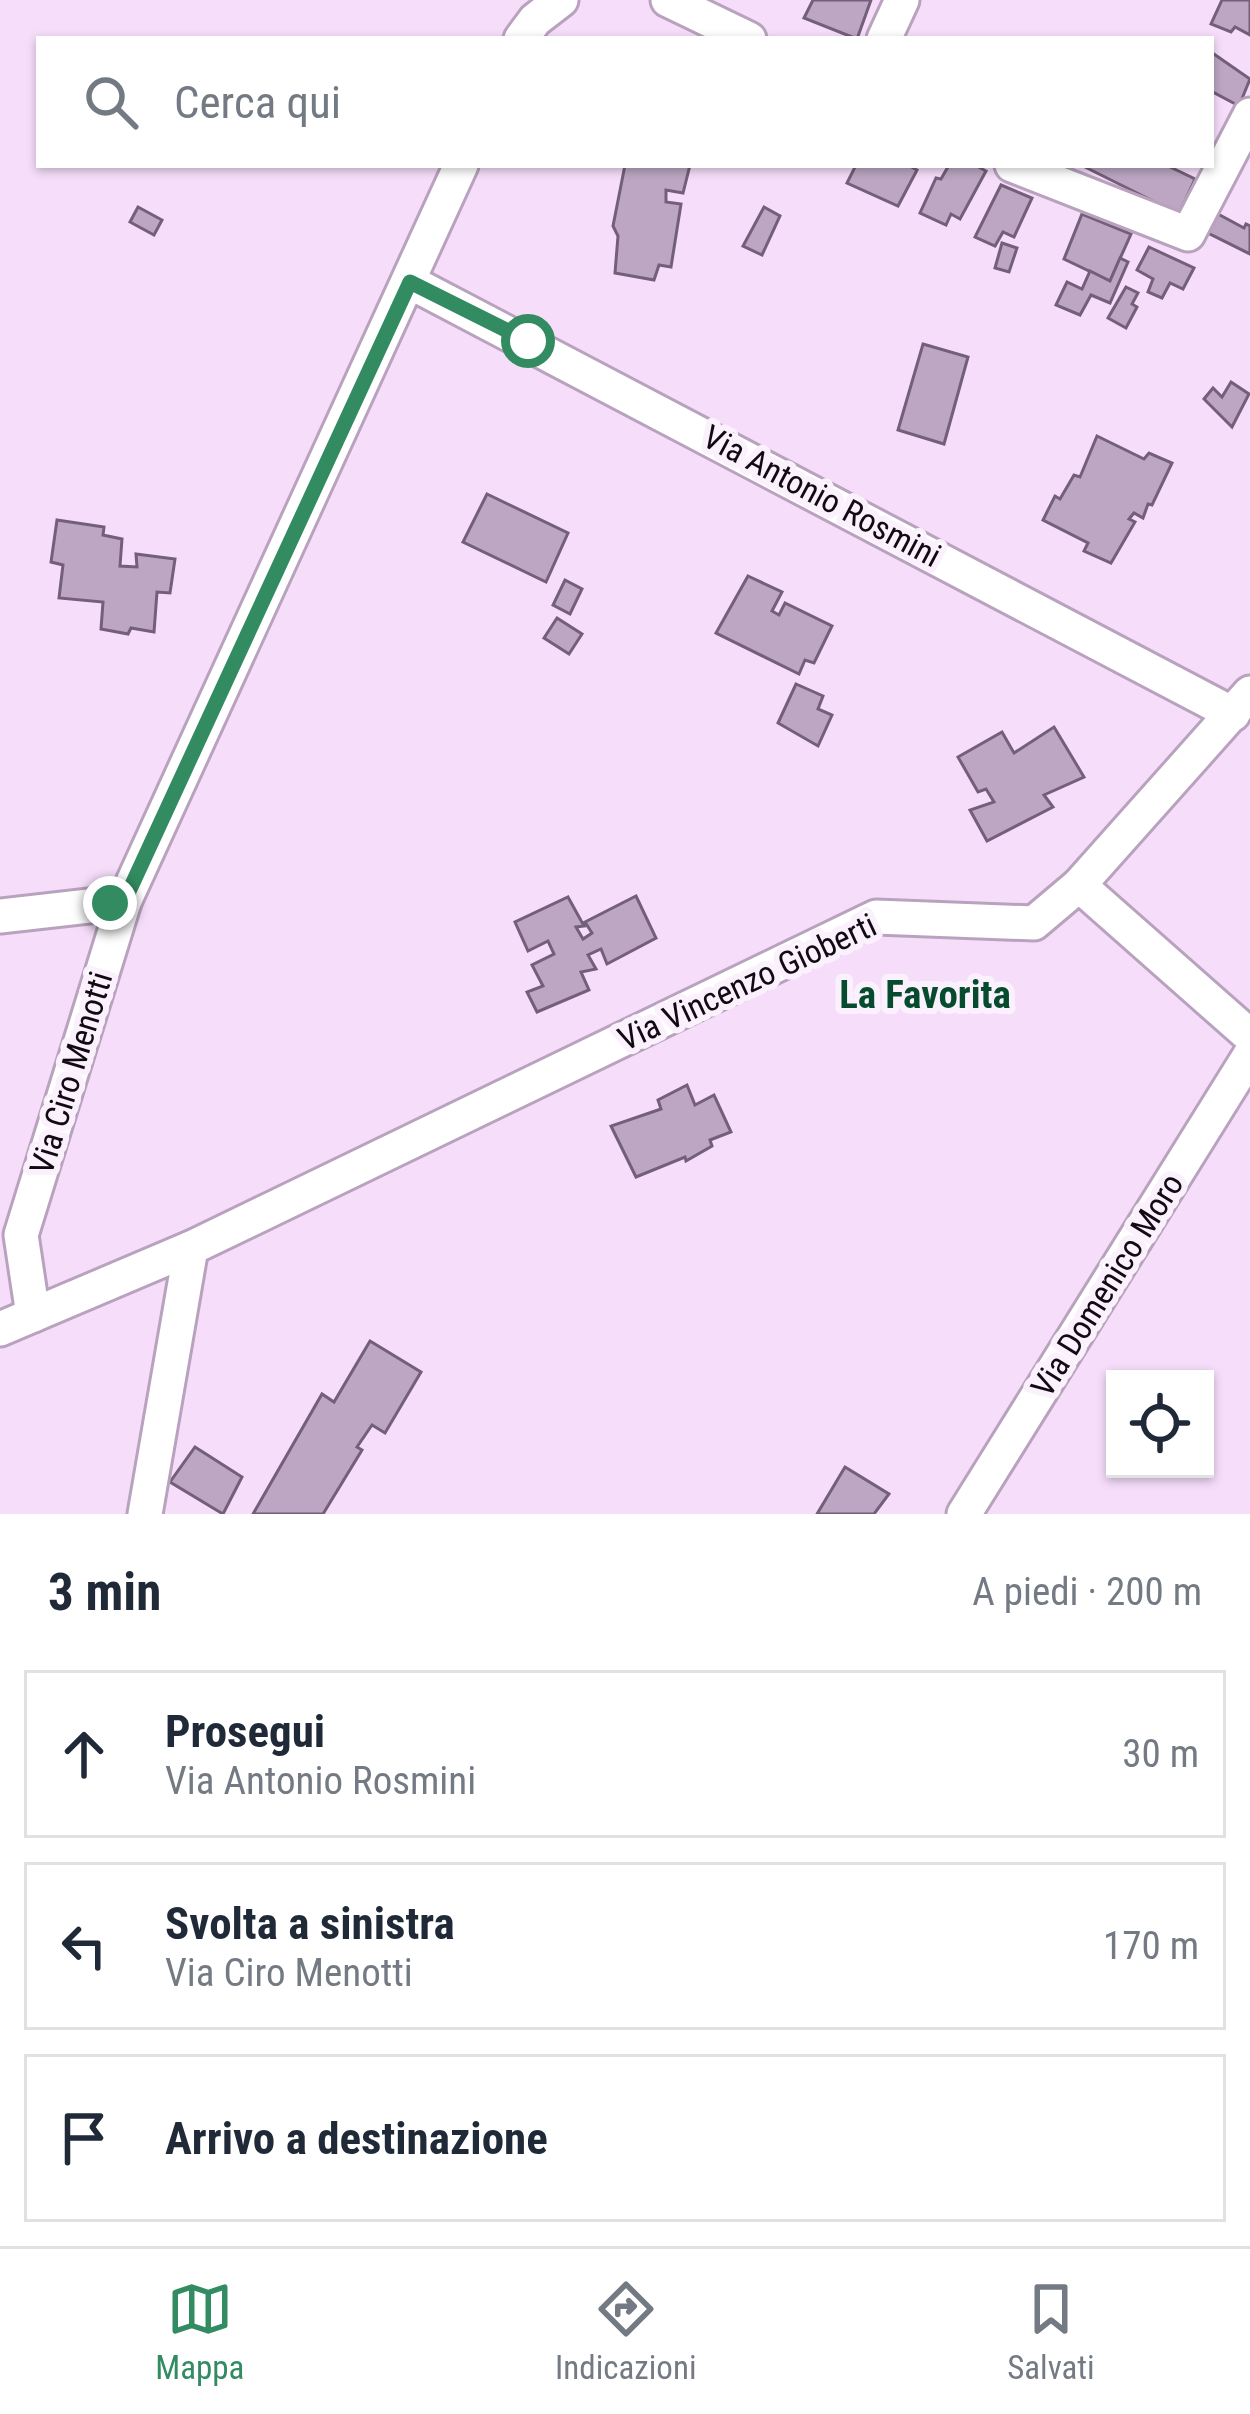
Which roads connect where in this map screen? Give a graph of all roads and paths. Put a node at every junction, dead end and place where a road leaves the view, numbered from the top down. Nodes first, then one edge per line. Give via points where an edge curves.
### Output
1 (562, 0) edge
2 (668, 0) edge
3 (902, 0) edge
4 (523, 36) edge
5 (743, 36) edge
6 (885, 36) edge
7 (1250, 115) edge
8 (460, 168) edge
9 (1020, 168) edge
10 (410, 282) junction
11 (1241, 703) edge
12 (1079, 885) junction
13 (124, 902) junction
14 (0, 916) edge
15 (1250, 1036) edge
16 (1250, 1055) edge
17 (191, 1248) junction
18 (33, 1315) junction
19 (0, 1329) edge
20 (145, 1514) edge
21 (964, 1514) edge

1 - 4 street
2 - 5 street
3 - 6 street
7 - 9 street via 1189,234
8 - 10 street, Via Ciro Menotti
10 - 11 street, Via Antonio Rosmini
10 - 13 street, Via Ciro Menotti
11 - 12 street, Via Vincenzo Gioberti
12 - 15 street
12 - 17 street, Via Vincenzo Gioberti via 1034,923 876,917
13 - 14 street
13 - 18 street, Via Ciro Menotti via 21,1235
16 - 21 street, Via Domenico Moro
17 - 18 street, Via Vincenzo Gioberti
17 - 20 street
18 - 19 street, Via Vincenzo Gioberti

